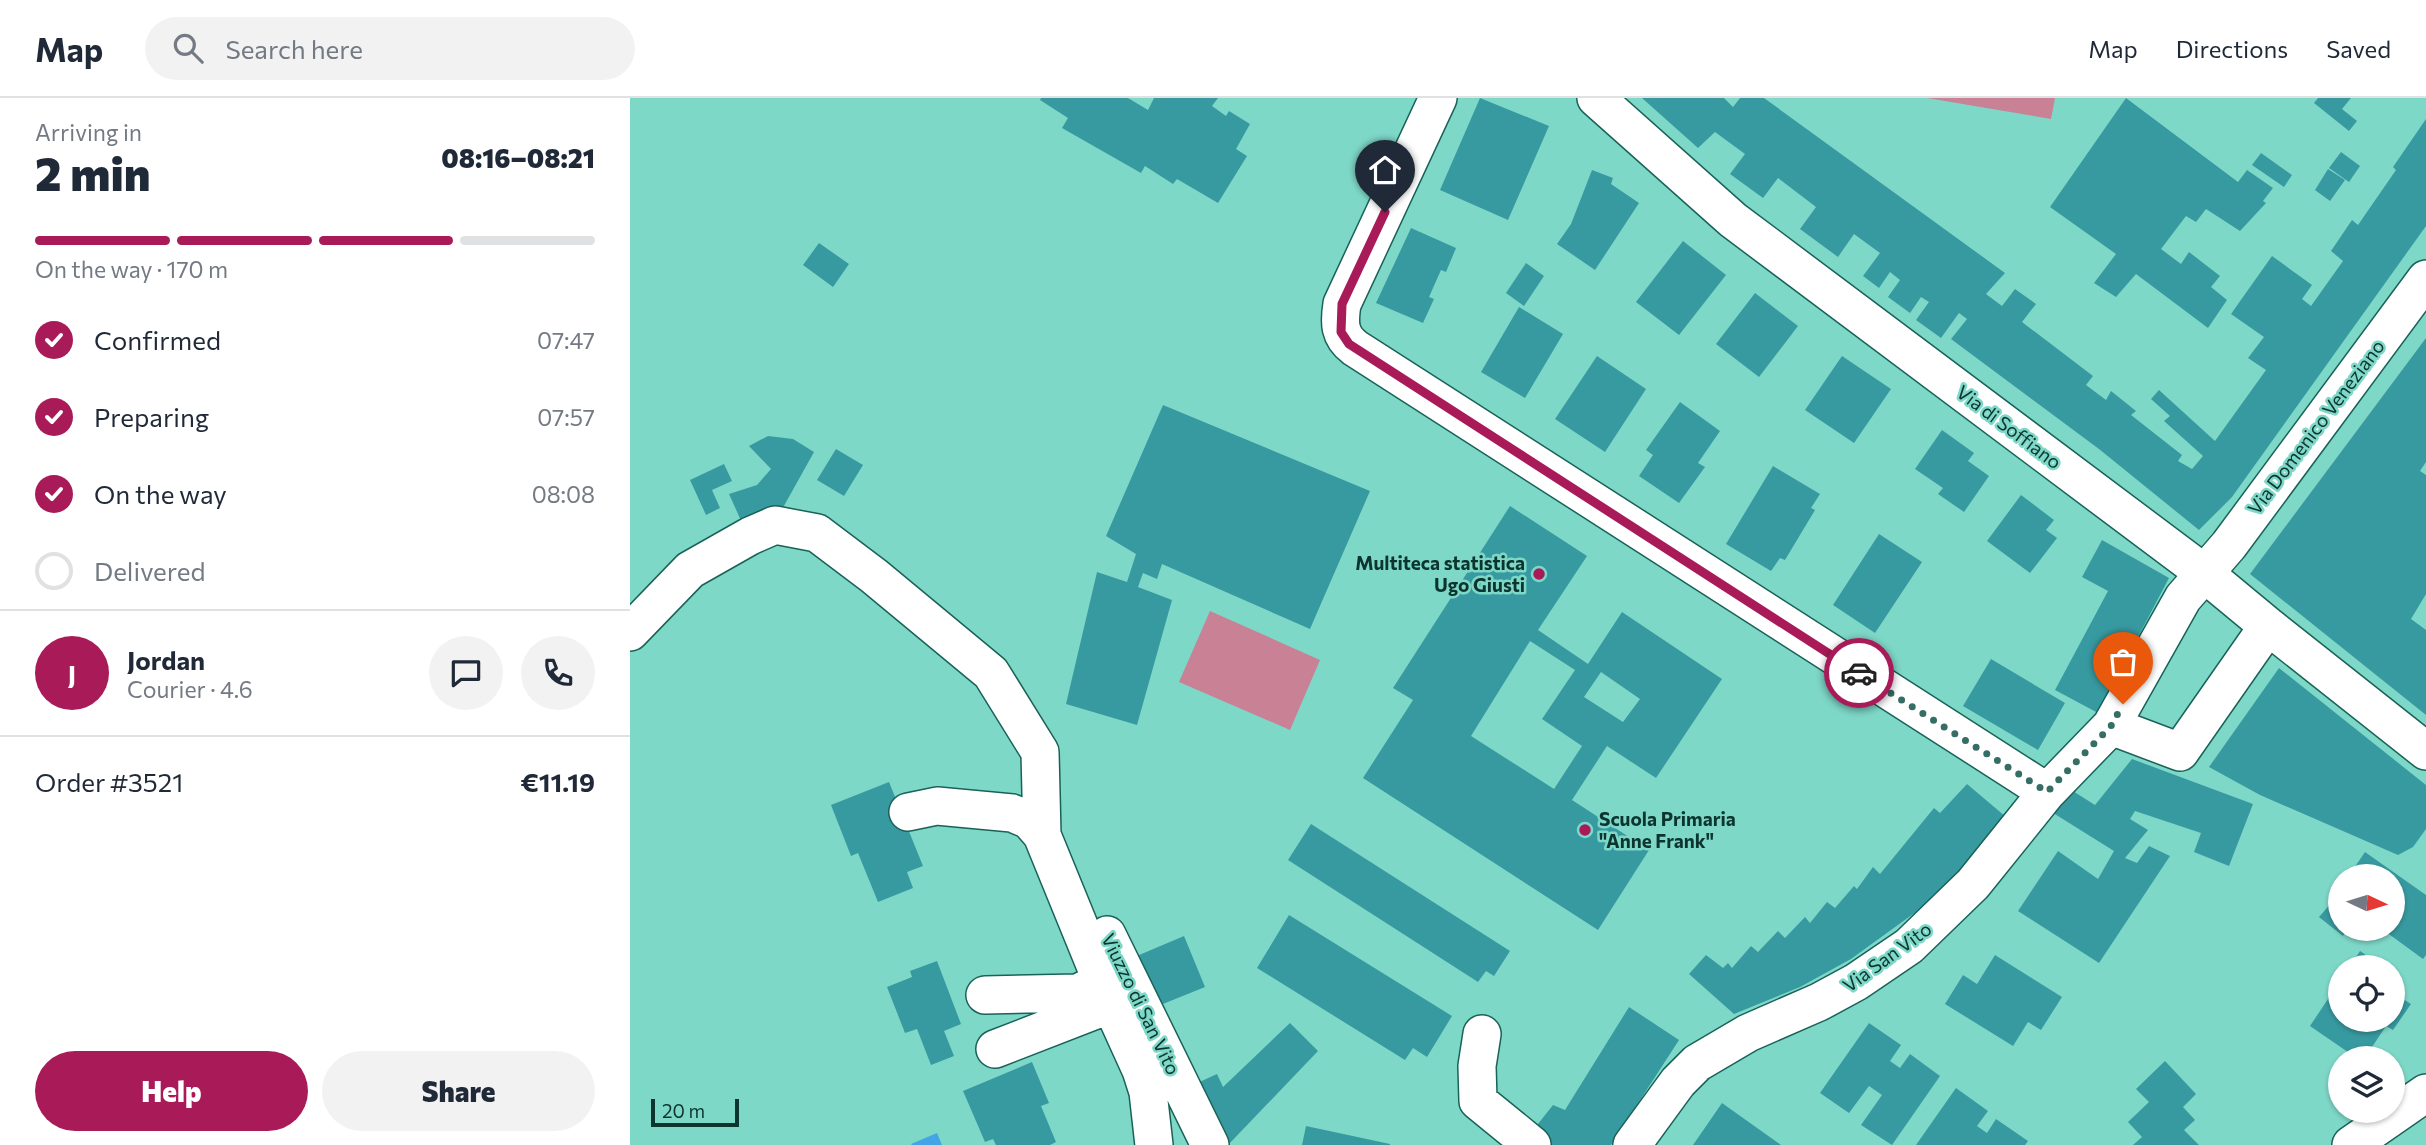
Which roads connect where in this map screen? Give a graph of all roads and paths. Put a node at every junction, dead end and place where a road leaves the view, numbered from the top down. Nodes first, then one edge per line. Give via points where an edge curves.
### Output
1 (1438, 98) edge
2 (1596, 98) edge
3 (2426, 279) edge
4 (2204, 573) junction
5 (2268, 626) junction
6 (630, 632) edge
7 (2111, 726) junction
8 (2426, 751) edge
9 (2047, 792) junction
10 (908, 812) dead end
11 (1042, 835) junction
12 (1071, 862) dead end
13 (1106, 992) junction
14 (985, 995) dead end
15 (1482, 1034) dead end
16 (995, 1049) dead end
17 (2426, 1093) edge
18 (1154, 1145) edge
19 (1210, 1145) edge
20 (1532, 1145) edge
21 (1632, 1145) edge
22 (2351, 1145) edge

1 - 9 street via 1342,304 1344,338
2 - 4 street, Via di Soffiano via 1733,220
3 - 4 street, Via Domenico Veneziano
4 - 5 street, Via di Soffiano
4 - 7 street, Via Domenico Veneziano via 2183,598
5 - 7 street via 2179,752
5 - 8 street, Via di Soffiano
6 - 11 street via 690,570 750,536 775,525 817,533 991,673 1040,752
7 - 9 street, Via San Vito
9 - 21 street, Via San Vito via 1973,884 1909,946 1856,982 1748,1033 1697,1063
10 - 11 street via 937,806 1012,813 1028,820
11 - 13 street
12 - 19 street, Viuzzo di San Vito
13 - 14 street
13 - 16 street
13 - 18 street via 1148,1092
15 - 20 street via 1478,1101
17 - 22 street

